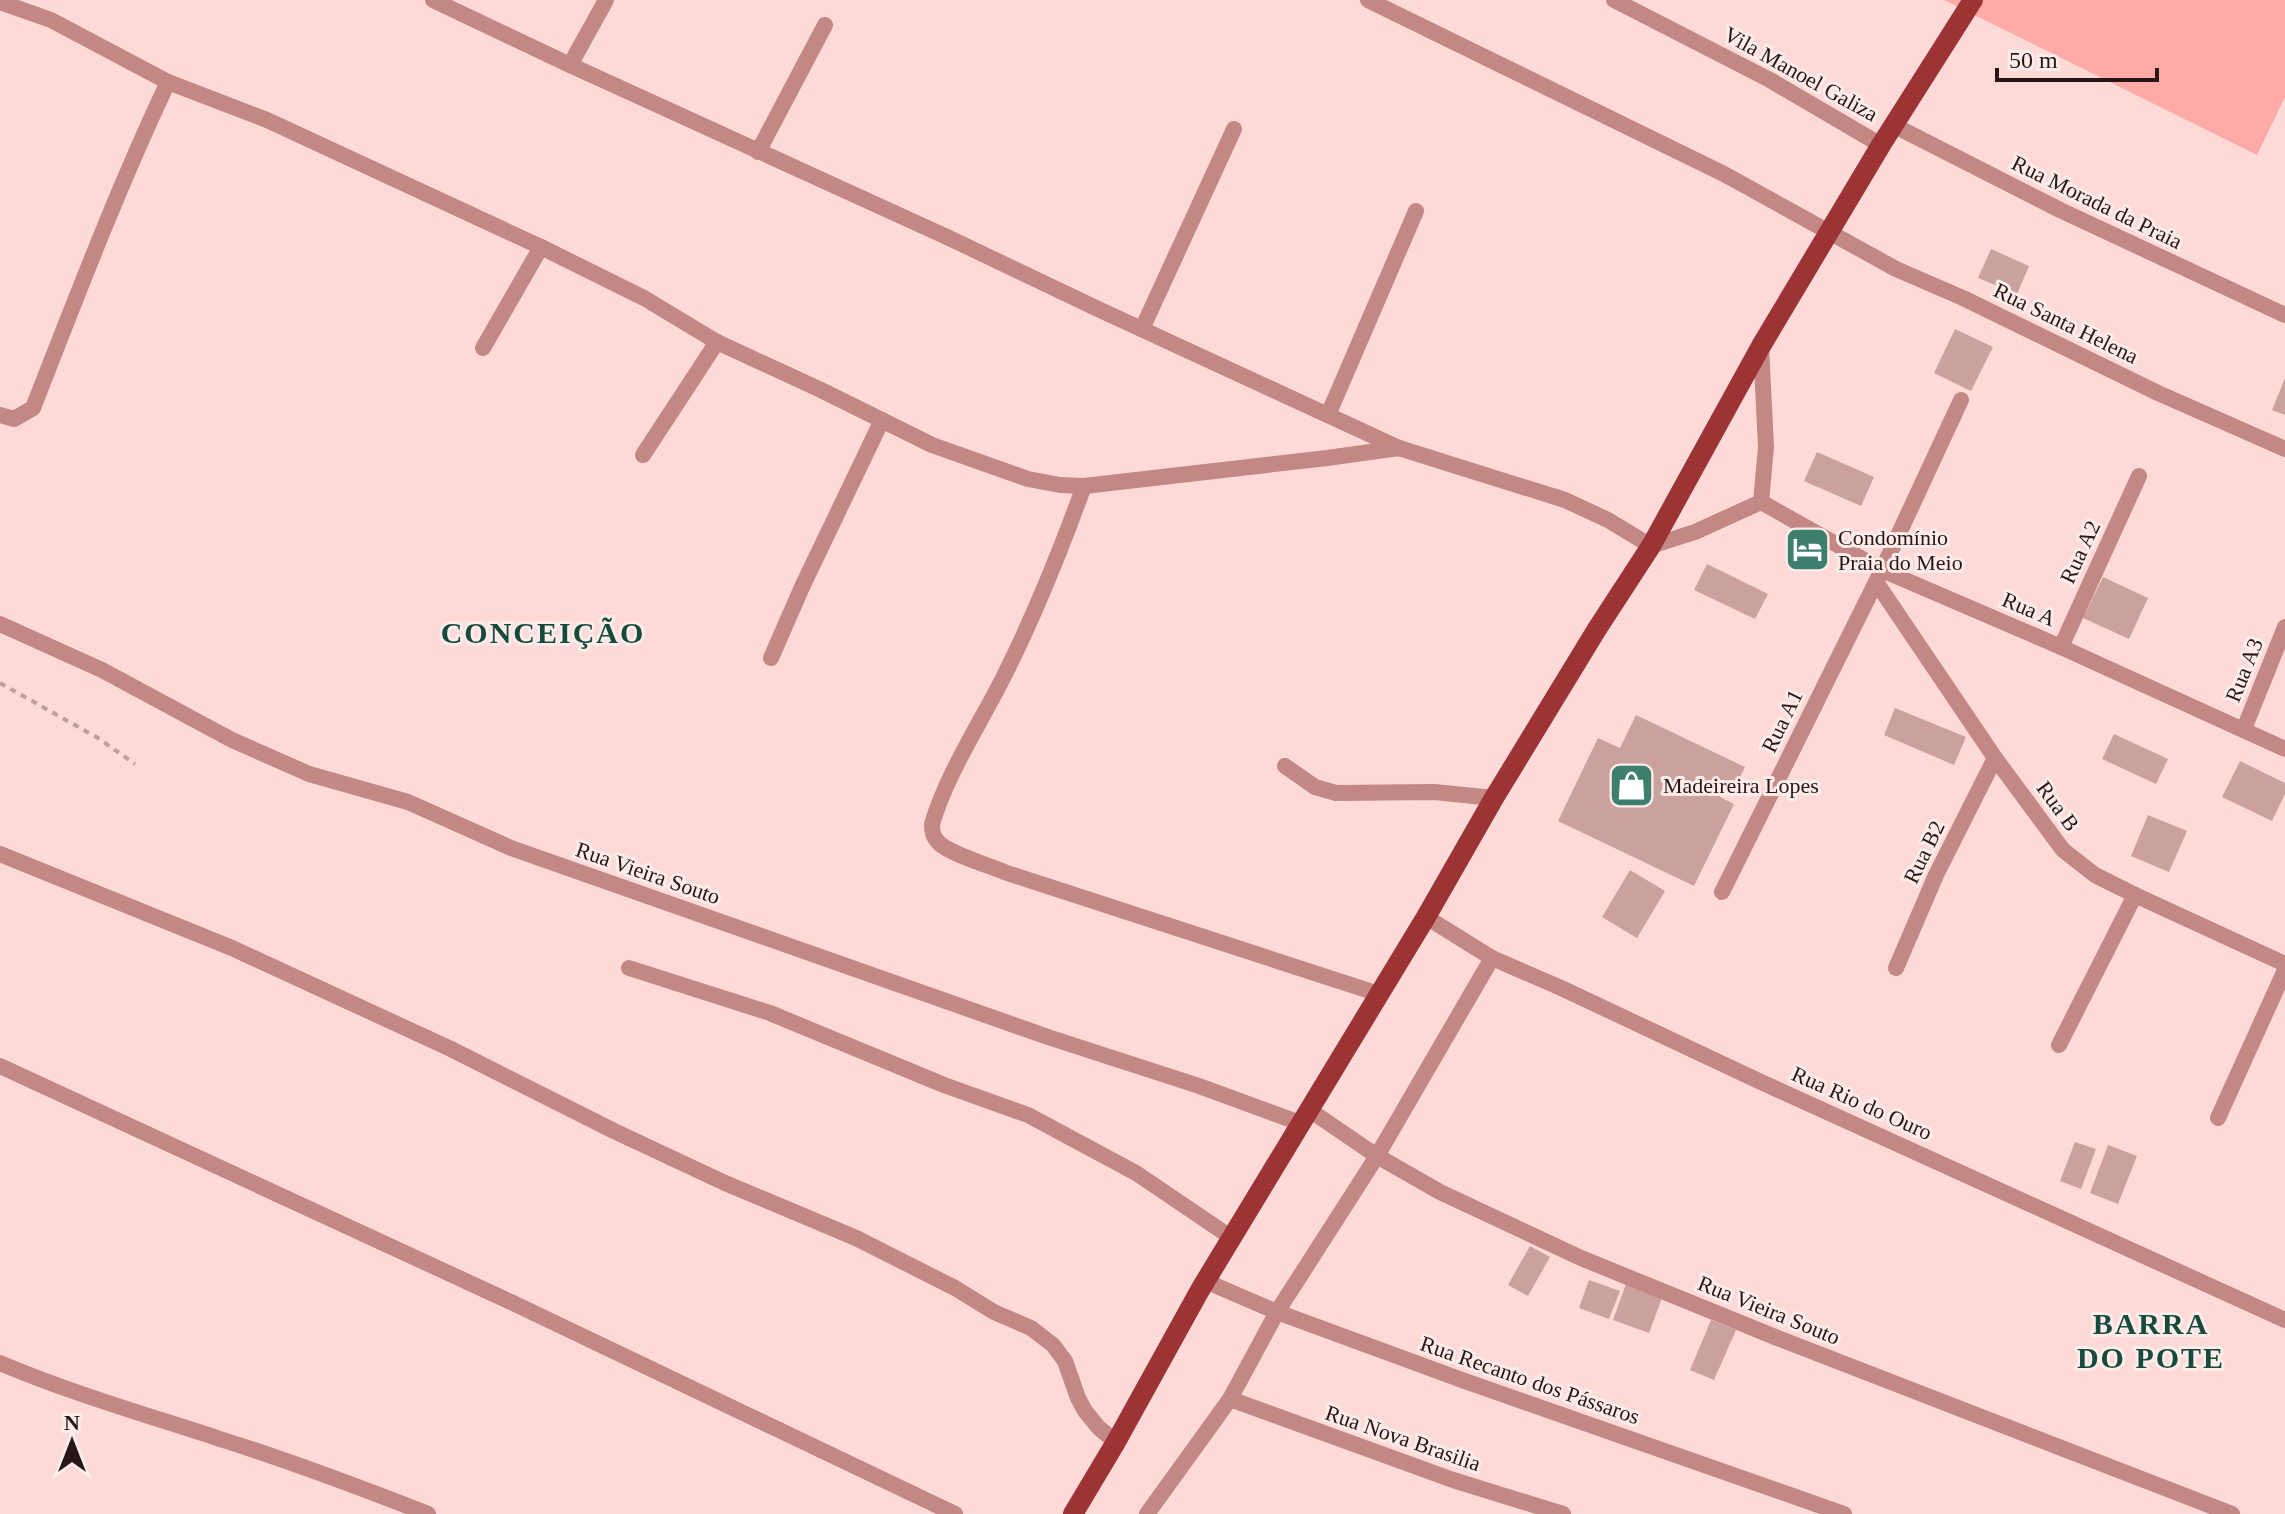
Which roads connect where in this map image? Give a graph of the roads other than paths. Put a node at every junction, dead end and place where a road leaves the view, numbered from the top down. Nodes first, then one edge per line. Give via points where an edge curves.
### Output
1 (433, 0) edge
2 (606, 0) edge
3 (1368, 0) edge
4 (1614, 0) edge
5 (1973, 0) edge
6 (2, 8) edge
7 (825, 25) dead end
8 (570, 65) junction
9 (168, 82) junction
10 (1893, 125) junction
11 (1234, 129) dead end
12 (1881, 145) junction
13 (758, 152) junction
14 (1416, 211) dead end
15 (1829, 233) junction
16 (541, 247) junction
17 (2285, 315) edge
18 (1142, 329) junction
19 (717, 342) junction
20 (1761, 346) junction
21 (483, 348) dead end
22 (1961, 400) dead end
23 (0, 415) edge
24 (1328, 415) junction
25 (882, 420) junction
26 (1399, 448) junction
27 (2285, 449) edge
28 (643, 455) dead end
29 (2139, 476) dead end
30 (1084, 486) junction
31 (1761, 502) junction
32 (1651, 546) junction
33 (1879, 576) junction
34 (0, 624) edge
35 (2285, 627) edge
36 (2061, 647) junction
37 (771, 658) dead end
38 (2244, 729) junction
39 (2285, 749) edge
40 (1995, 758) junction
41 (1285, 766) dead end
42 (1494, 798) junction
43 (0, 854) edge
44 (1722, 892) dead end
45 (2135, 895) junction
46 (1426, 917) junction
47 (1492, 958) junction
48 (2285, 967) edge
49 (629, 968) dead end
50 (1896, 968) dead end
51 (1379, 994) junction
52 (2059, 1045) dead end
53 (0, 1066) edge
54 (1304, 1116) junction
55 (2218, 1118) dead end
56 (1377, 1156) junction
57 (1232, 1238) junction
58 (1205, 1281) junction
59 (1277, 1312) junction
60 (2285, 1320) edge
61 (0, 1363) edge
62 (1230, 1399) junction
63 (1116, 1442) junction
64 (428, 1514) edge
65 (955, 1514) edge
66 (1073, 1514) edge
67 (1147, 1514) edge
68 (1563, 1514) edge
69 (1844, 1514) edge
70 (2232, 1514) edge

1 - 8 street
2 - 8 street
3 - 15 street, Rua Santa Helena via 1724,174
4 - 12 street, Vila Manoel Galiza via 1770,80
5 - 10 main road
6 - 9 street via 51,20
7 - 13 street
8 - 13 street
9 - 16 street via 280,126
9 - 23 street via 33,408 14,419
10 - 12 main road
10 - 17 street, Rua Morada da Praia
11 - 18 street
12 - 15 main road
13 - 18 street
14 - 24 street
15 - 20 main road
15 - 27 street, Rua Santa Helena via 2075,354
16 - 19 street via 644,298
16 - 21 street
18 - 24 street
19 - 25 street
19 - 28 street
20 - 31 street via 1766,447
20 - 32 main road
22 - 33 street, Rua A1
24 - 26 street
25 - 30 street via 932,445 1028,479
25 - 37 street
26 - 30 street
26 - 32 street via 1565,500
29 - 36 street, Rua A2
30 - 51 street via 1021,642 945,790 932,824 936,841 1007,873
31 - 32 street
31 - 33 street, Rua A
32 - 42 main road
33 - 36 street, Rua A
33 - 40 street, Rua B
33 - 44 street, Rua A1
34 - 54 street, Rua Vieira Souto via 309,774 408,802 511,848 1048,1037
35 - 38 street, Rua A3
36 - 38 street, Rua A
38 - 39 street, Rua A
40 - 45 street, Rua B via 2063,850 2095,875
40 - 50 street, Rua B2
41 - 42 street via 1315,787 1336,793 1434,792
42 - 46 main road
43 - 63 street via 232,948 628,1138 856,1238 1031,1328 1065,1361 1085,1411
45 - 48 street, Rua B
45 - 52 street
46 - 47 street, Rua Rio do Ouro
46 - 51 main road
47 - 56 street
47 - 60 street, Rua Rio do Ouro
48 - 55 street
49 - 57 street via 770,1013 1028,1115 1136,1173
51 - 54 main road
53 - 65 street
54 - 56 street, Rua Vieira Souto
54 - 57 main road
56 - 59 street
56 - 70 street, Rua Vieira Souto via 1440,1192 1608,1269
57 - 58 main road
58 - 59 street, Rua Recanto dos Pássaros
58 - 63 main road
59 - 62 street
59 - 69 street, Rua Recanto dos Pássaros
61 - 64 street
62 - 67 street
62 - 68 street, Rua Nova Brasilia
63 - 66 main road

